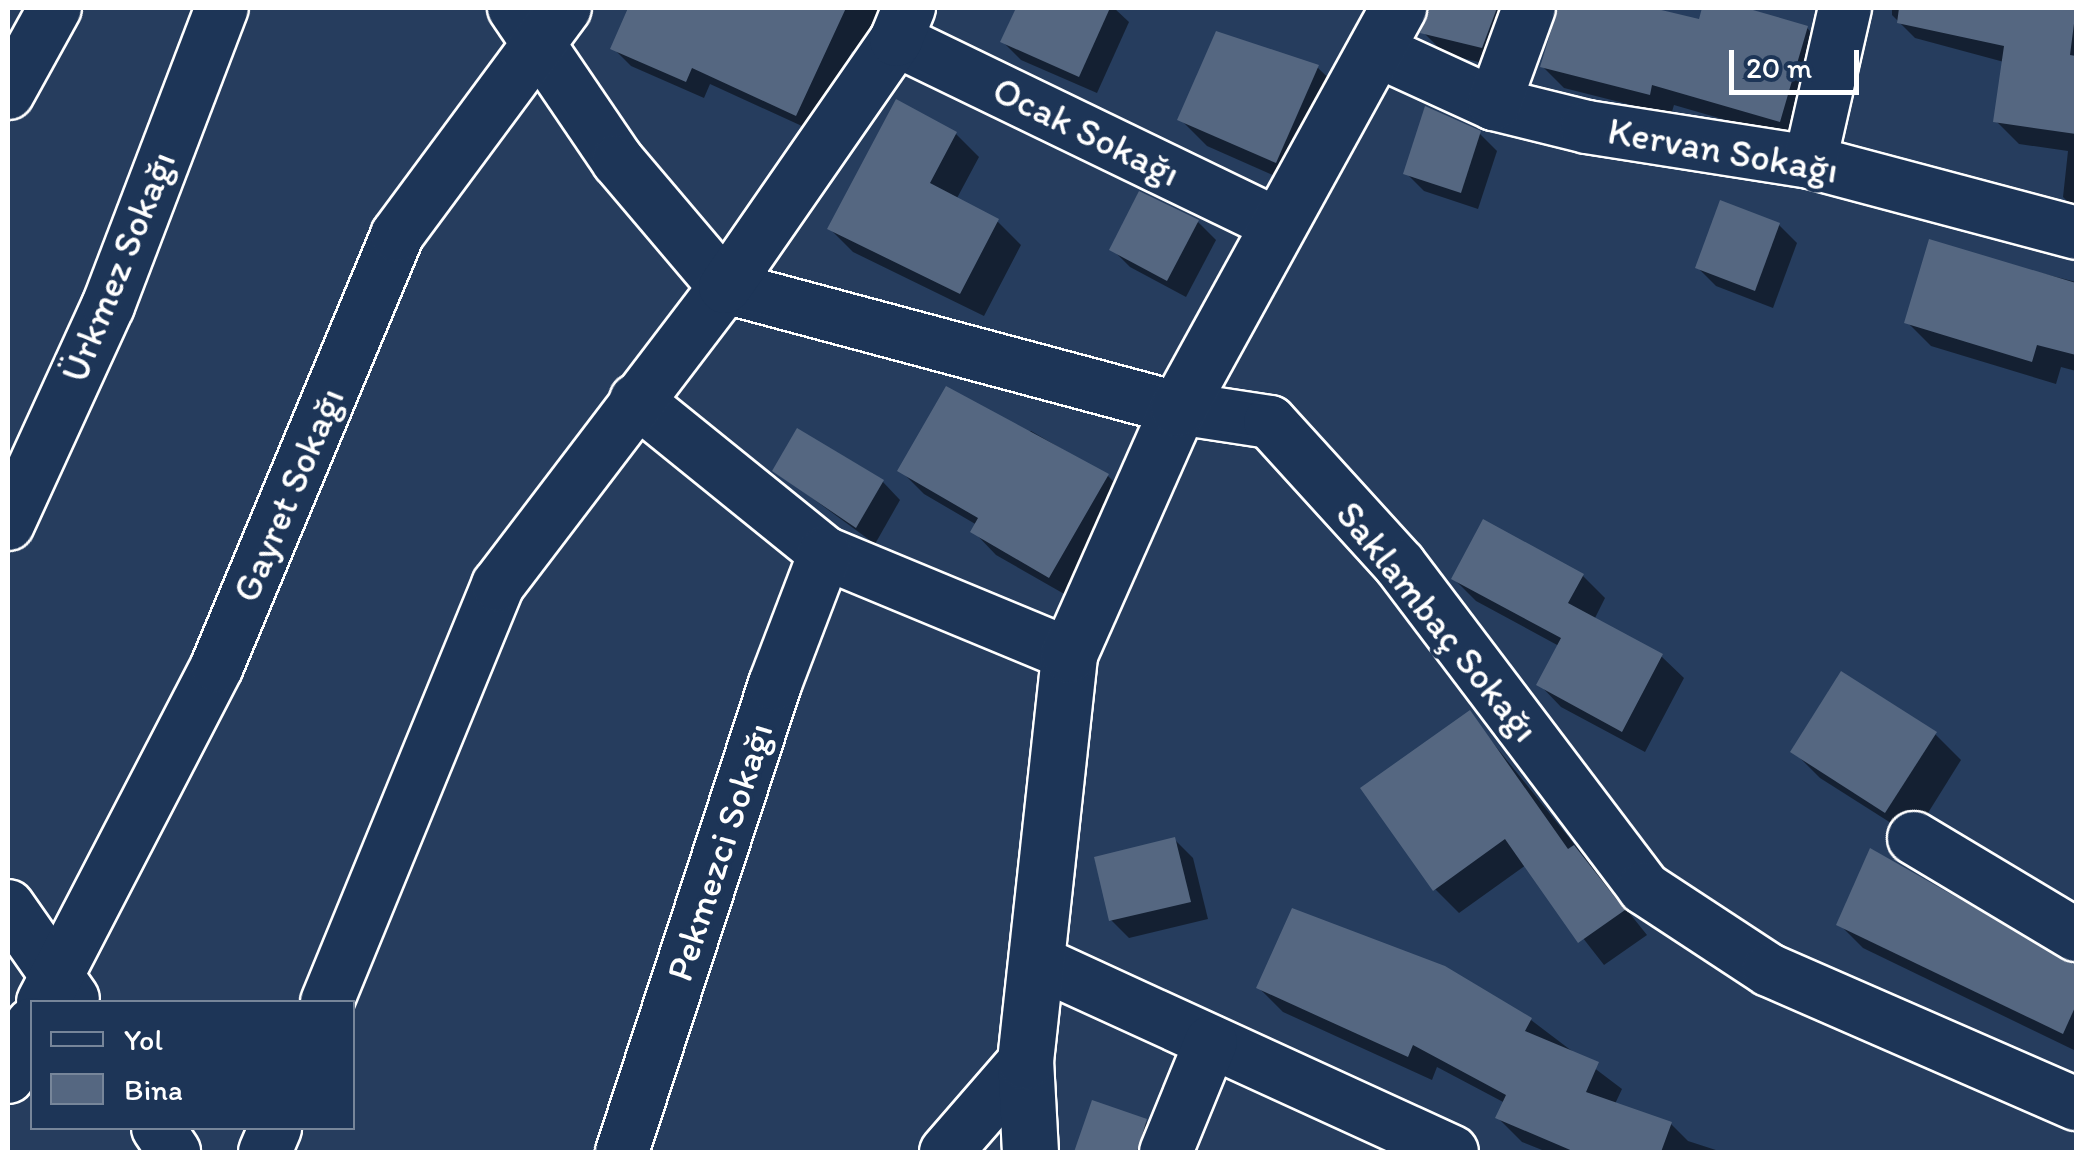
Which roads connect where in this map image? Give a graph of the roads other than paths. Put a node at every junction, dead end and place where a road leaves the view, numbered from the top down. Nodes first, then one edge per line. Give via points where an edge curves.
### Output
1 (55, 8) edge
2 (222, 8) edge
3 (1529, 8) edge
4 (1845, 8) edge
5 (539, 20) edge
6 (902, 24) edge
7 (1387, 29) edge
8 (8, 93) edge
9 (1494, 104) junction
10 (1810, 162) junction
11 (1277, 224) junction
12 (2076, 233) edge
13 (726, 287) junction
14 (636, 400) junction
15 (1178, 408) junction
16 (8, 524) edge
17 (825, 553) junction
18 (1069, 654) junction
19 (1914, 838) dead end
20 (8, 906) edge
21 (2076, 935) edge
22 (1040, 963) junction
23 (59, 993) edge
24 (328, 1000) edge
25 (30, 1028) edge
26 (1211, 1042) junction
27 (1025, 1062) junction
28 (8, 1077) edge
29 (2076, 1104) edge
30 (159, 1130) edge
31 (174, 1152) edge
32 (622, 1152) edge
33 (946, 1152) edge
34 (1030, 1152) edge
35 (1166, 1152) edge
36 (1452, 1152) edge

1 - 8 street
2 - 16 street, Ürkmez Sokağı via 108,306
3 - 9 street
4 - 10 street
5 - 13 street via 618,161
5 - 23 street, Gayret Sokağı via 397,235 217,666
6 - 11 street, Ocak Sokağı
6 - 13 street
7 - 9 street, Kervan Sokağı
7 - 11 street
9 - 10 street, Kervan Sokağı via 1586,128
10 - 12 street, Kervan Sokağı
11 - 15 street
13 - 14 street
13 - 15 street, Saklambaç Sokağı
14 - 17 street
14 - 24 street via 498,584
15 - 18 street
15 - 29 street, Saklambaç Sokağı via 1270,422 1400,565 1644,888 1769,970
17 - 18 street
17 - 32 street, Pekmezci Sokağı via 774,684
18 - 22 street
19 - 21 street
20 - 23 street
22 - 26 street
22 - 27 street
25 - 28 street
26 - 35 street
26 - 36 street
27 - 33 street
27 - 34 street
30 - 31 street

